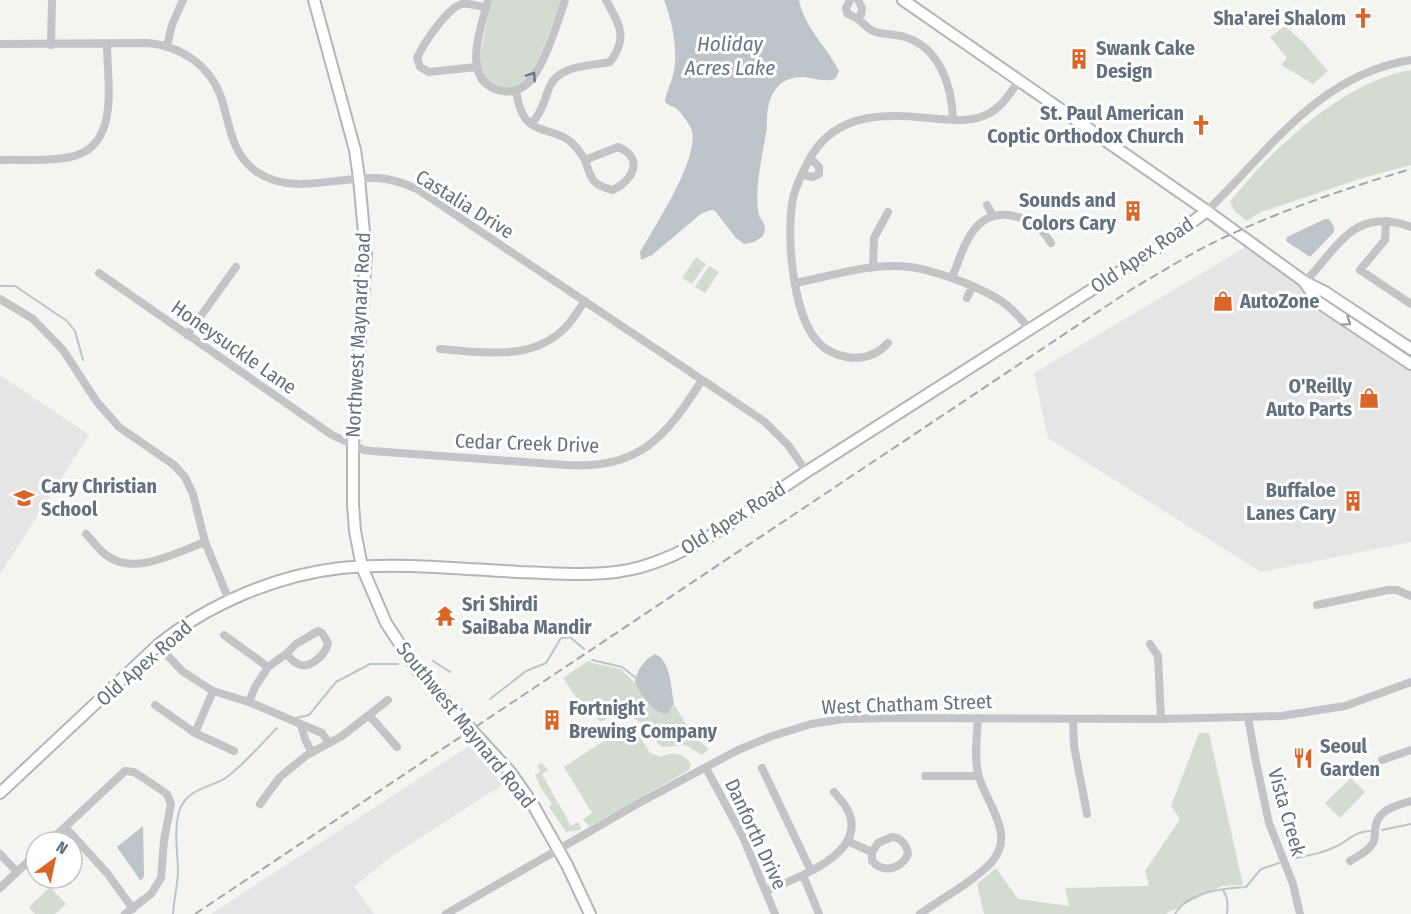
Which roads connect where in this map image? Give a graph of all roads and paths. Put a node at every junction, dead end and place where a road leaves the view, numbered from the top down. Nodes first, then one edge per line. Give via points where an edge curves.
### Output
1 (52, 0) edge
2 (183, 0) edge
3 (314, 0) edge
4 (565, 0) edge
5 (606, 0) edge
6 (850, 0) edge
7 (858, 0) edge
8 (903, 0) edge
9 (487, 4) edge
10 (857, 18) junction
11 (0, 44) edge
12 (106, 44) junction
13 (51, 45) junction
14 (167, 46) junction
15 (1411, 60) edge
16 (476, 67) junction
17 (1019, 81) junction
18 (516, 91) junction
19 (953, 120) junction
20 (531, 124) junction
21 (810, 158) junction
22 (0, 160) edge
23 (585, 160) junction
24 (802, 174) junction
25 (359, 178) junction
26 (987, 205) dead end
27 (1207, 211) junction
28 (888, 212) dead end
29 (993, 216) junction
30 (1386, 221) junction
31 (1411, 227) edge
32 (1051, 243) dead end
33 (236, 267) dead end
34 (873, 267) junction
35 (99, 273) dead end
36 (952, 278) junction
37 (1305, 282) junction
38 (795, 283) junction
39 (972, 286) junction
40 (0, 298) edge
41 (967, 298) dead end
42 (585, 301) junction
43 (1411, 304) edge
44 (1030, 330) junction
45 (188, 335) junction
46 (888, 343) dead end
47 (440, 349) dead end
48 (1411, 349) edge
49 (1411, 364) edge
50 (702, 380) junction
51 (353, 445) junction
52 (806, 471) junction
53 (87, 534) dead end
54 (205, 542) junction
55 (362, 567) junction
56 (1411, 596) edge
57 (229, 600) junction
58 (1317, 605) dead end
59 (224, 636) dead end
60 (1150, 644) dead end
61 (158, 645) junction
62 (286, 654) junction
63 (268, 667) junction
64 (1410, 685) edge
65 (213, 691) junction
66 (388, 700) dead end
67 (249, 702) junction
68 (155, 705) dead end
69 (369, 715) junction
70 (1248, 717) junction
71 (978, 718) junction
72 (1073, 718) junction
73 (1161, 719) junction
74 (301, 725) junction
75 (195, 733) junction
76 (329, 743) junction
77 (397, 747) dead end
78 (234, 750) dead end
79 (1411, 750) edge
80 (312, 753) junction
81 (1382, 760) dead end
82 (706, 768) junction
83 (762, 768) dead end
84 (979, 776) junction
85 (925, 777) dead end
86 (834, 792) dead end
87 (0, 793) edge
88 (1411, 801) edge
89 (260, 804) dead end
90 (1087, 814) dead end
91 (65, 827) junction
92 (62, 830) edge
93 (847, 841) junction
94 (559, 850) junction
95 (873, 852) junction
96 (0, 854) edge
97 (1350, 861) dead end
98 (24, 865) edge
99 (17, 872) junction
100 (807, 873) junction
101 (0, 888) edge
102 (766, 891) junction
103 (129, 911) edge
104 (446, 914) edge
105 (590, 914) edge
106 (775, 914) edge
107 (819, 914) edge
108 (920, 914) edge
109 (1300, 914) edge

1 - 13 street
2 - 14 street
3 - 25 main road, Northwest Maynard Road
18 -> 4 street via 534,75
5 - 20 street via 620,28 619,49 610,62 559,74 542,111
6 - 10 street via 846,10
7 - 10 street via 862,8
8 - 17 main road
9 - 16 street
9 - 16 street via 462,4 451,10 417,58 420,67 429,72
10 - 19 street via 874,31 911,40 936,58 943,70
11 - 13 street, Castalia Drive
12 - 13 street, Castalia Drive
12 - 14 street, Castalia Drive
12 - 22 street via 108,112 104,130 94,144 68,158
14 - 25 street, Castalia Drive via 192,58 211,79 236,148 257,172 292,183
15 - 27 street, Old Apex Road via 1363,73 1327,94 1283,131
16 - 18 street via 481,79 490,86
17 - 19 street via 988,114
17 - 27 main road
18 - 20 street via 521,112
19 - 21 street via 889,115 862,119 834,133
20 - 23 street via 568,140
21 - 24 street
21 - 24 street via 819,167 819,174
23 - 23 street via 618,147 629,153 634,168 629,179 613,190 590,178
24 - 38 street via 794,195 790,230
25 - 42 street, Castalia Drive via 387,179 417,189
25 - 51 main road, Northwest Maynard Road via 366,255
26 - 29 street
27 - 37 main road
27 - 44 main road, Old Apex Road
28 - 34 street via 874,238
29 - 32 street via 1031,222 1044,231
29 - 36 street via 970,235
30 - 31 street
30 - 37 street via 1349,231
30 - 43 street via 1385,240 1360,270
33 - 45 street
34 - 36 street via 908,266
34 - 38 street
35 - 45 street, Honeysuckle Lane
36 - 39 street
37 - 48 main road
37 -> 49 main road via 1318,302
38 - 46 street via 807,326 825,349 855,358 878,353
39 - 41 street
39 - 44 street via 1005,302
40 - 54 street via 33,320 63,350 113,421 185,477
42 - 47 street via 563,330 526,350
42 - 50 street, Castalia Drive
44 - 52 main road, Old Apex Road
45 - 51 street, Honeysuckle Lane via 332,435
50 - 51 street, Cedar Creek Drive via 663,434 640,451 609,463 580,466 364,450
50 - 52 street, Castalia Drive via 771,427
51 - 55 main road, Northwest Maynard Road via 353,504
52 - 55 main road, Old Apex Road via 706,538 640,567 593,575
53 - 54 street via 107,556 129,564
54 - 57 street
55 - 57 main road, Old Apex Road via 316,572
55 - 94 main road, Southwest Maynard Road via 386,623 417,670 511,773
56 - 58 street via 1388,590
57 - 61 main road, Old Apex Road
59 - 63 street
60 - 73 street via 1158,656
61 - 65 street via 182,671
61 - 87 main road, Old Apex Road
62 - 62 street via 315,632 322,633 328,643 326,650 305,666
62 - 63 street
63 - 67 street
64 - 70 street, West Chatham Street via 1345,706 1295,715
65 - 67 street
65 - 75 street
66 - 69 street
67 - 74 street
68 - 75 street
69 - 76 street
69 - 77 street
70 - 73 street, West Chatham Street
70 - 109 street, Vista Creek via 1269,823 1293,884
71 - 72 street, West Chatham Street
71 - 82 street, West Chatham Street via 844,719 811,724 761,740
71 - 84 street
72 - 73 street, West Chatham Street
72 - 90 street via 1074,746
74 - 76 street via 322,733
74 - 80 street
75 - 78 street
76 - 80 street
79 - 81 street
80 - 89 street via 280,777
82 - 94 street, West Chatham Street
82 - 102 street, Danforth Drive
83 - 100 street
84 - 85 street
84 - 108 street via 1001,830 1000,848 987,867
86 - 93 street via 849,815
88 - 97 street via 1396,805 1379,817 1372,845
91 - 92 street
91 - 103 street via 107,873
91 - 103 street via 124,771 134,772 167,794 171,804 161,878 151,894
93 - 95 street
93 - 100 street via 838,853
94 - 104 street, West Chatham Street
94 - 105 main road, Southwest Maynard Road
95 - 95 street via 872,861 886,870 902,863 908,854 902,841 892,837 878,843
96 - 99 street
98 - 99 street
99 - 101 street
100 - 102 street
100 - 107 street
102 - 106 street, Danforth Drive

